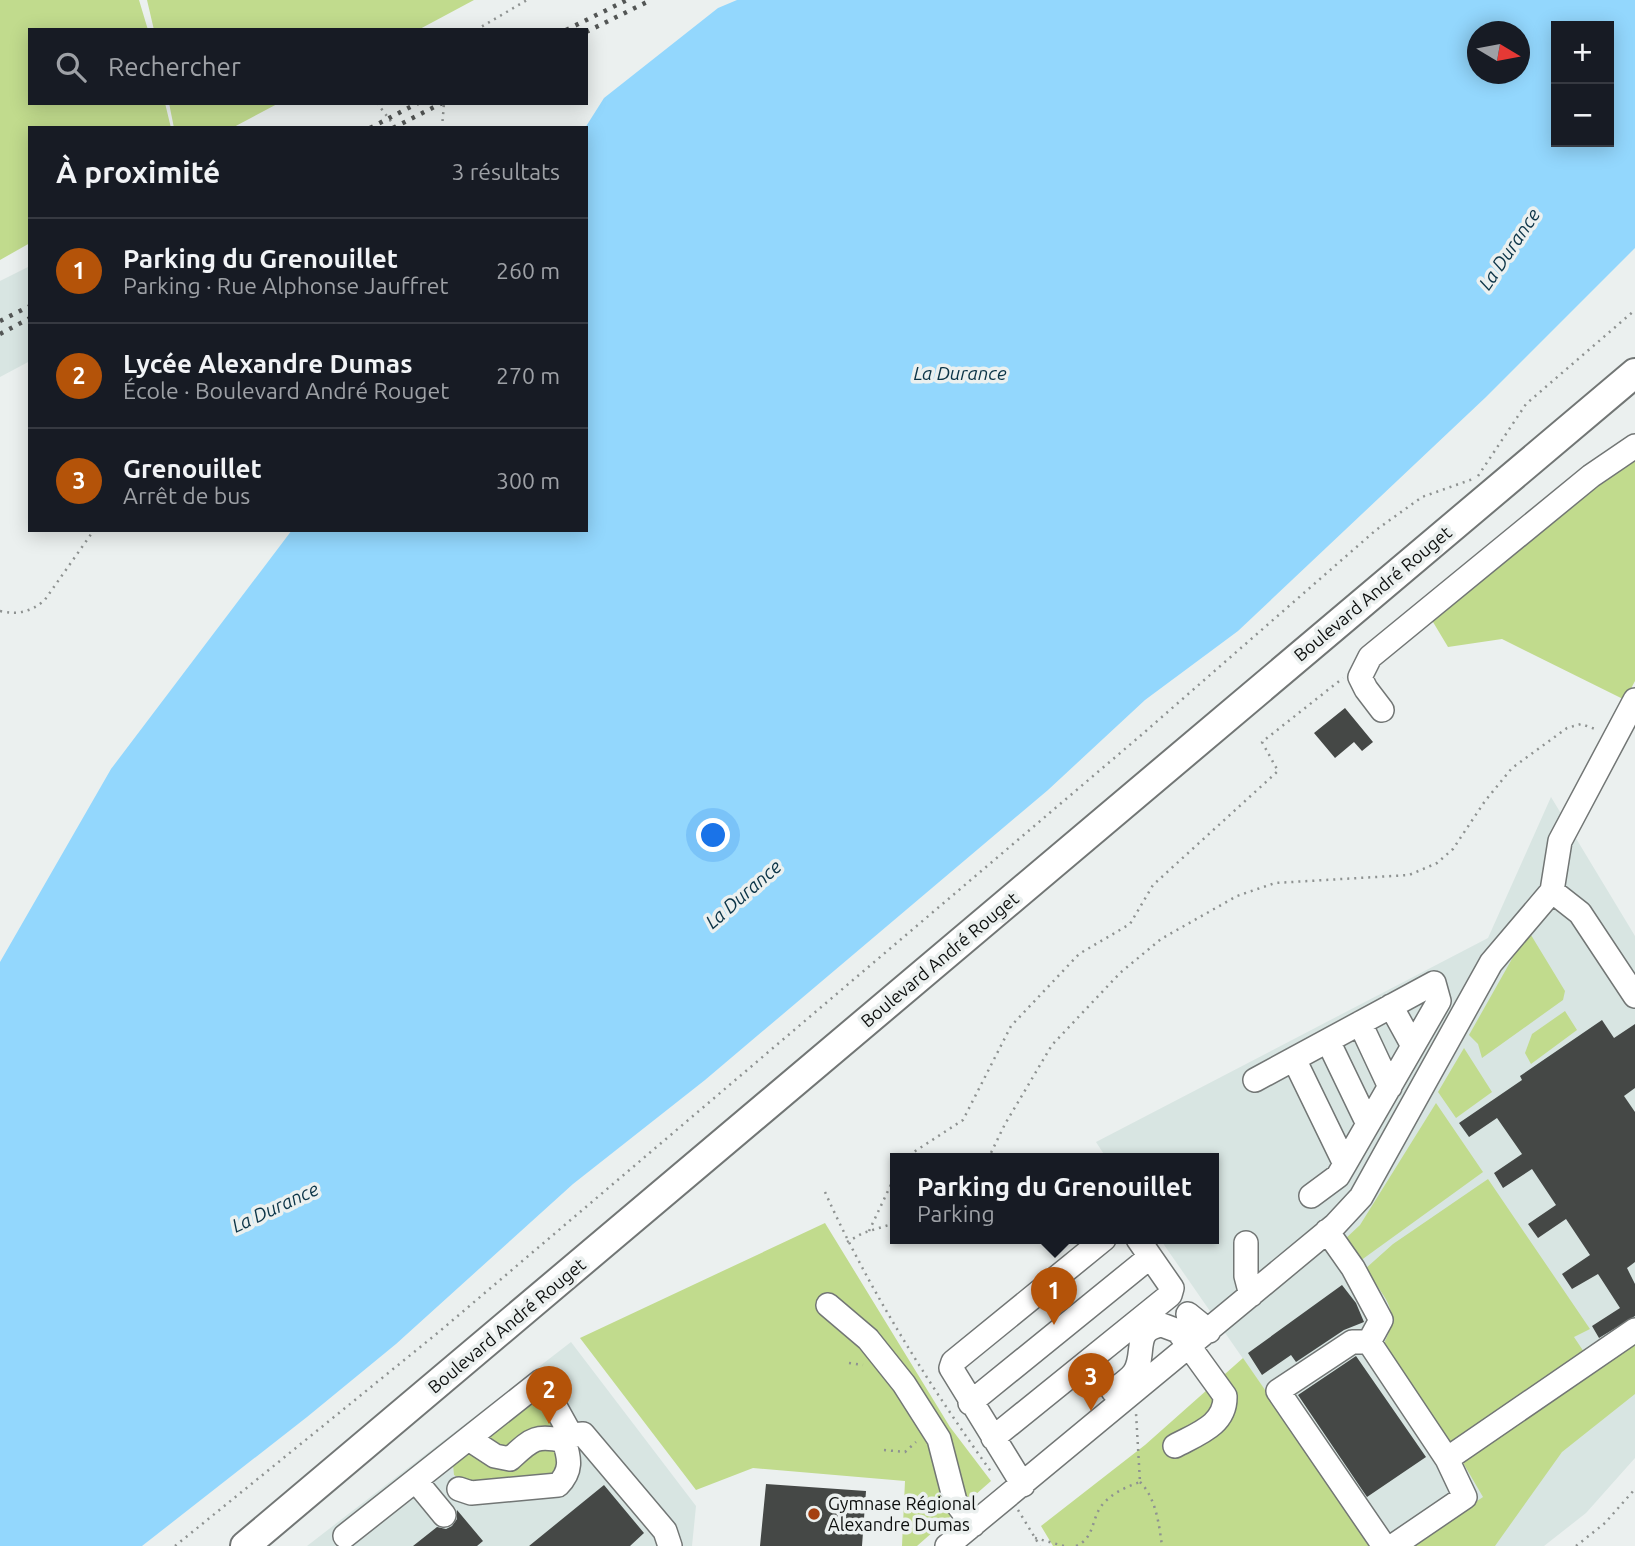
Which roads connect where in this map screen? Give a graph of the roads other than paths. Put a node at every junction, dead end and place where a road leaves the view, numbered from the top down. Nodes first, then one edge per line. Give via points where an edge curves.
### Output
1 (1635, 373) edge
2 (1635, 446) edge
3 (1635, 700) edge
4 (1382, 710) dead end
5 (1552, 891) junction
6 (1635, 996) edge
7 (1391, 1006) junction
8 (1360, 1023) junction
9 (1328, 1041) junction
10 (1413, 1046) junction
11 (1294, 1059) junction
12 (1255, 1080) dead end
13 (1390, 1087) junction
14 (1368, 1124) junction
15 (1345, 1164) junction
16 (1311, 1196) dead end
17 (1328, 1231) junction
18 (1246, 1243) dead end
19 (1098, 1244) edge
20 (1144, 1248) edge
21 (1251, 1295) junction
22 (828, 1305) dead end
23 (1188, 1314) dead end
24 (1151, 1320) junction
25 (1635, 1330) edge
26 (1209, 1331) junction
27 (1369, 1342) junction
28 (1190, 1347) junction
29 (970, 1403) junction
30 (568, 1438) junction
31 (993, 1438) junction
32 (469, 1439) junction
33 (1076, 1442) junction
34 (1175, 1446) dead end
35 (1447, 1459) junction
36 (416, 1481) junction
37 (459, 1489) dead end
38 (1016, 1491) junction
39 (444, 1515) dead end
40 (973, 1525) junction
41 (345, 1536) dead end
42 (245, 1546) edge
43 (670, 1546) edge
44 (947, 1546) edge
45 (1384, 1546) edge
46 (1393, 1546) edge

1 - 42 main road, Boulevard André Rouget
2 - 4 street via 1591,476 1370,656 1360,677
3 - 5 street via 1560,841
5 - 6 street via 1580,913
5 - 17 street via 1491,963 1361,1197
7 - 8 street
7 - 10 street
7 - 10 street via 1434,984 1439,1001
8 - 9 street
8 - 13 street
9 - 11 street
9 - 14 street
10 - 13 street
11 - 12 street
11 - 15 street
13 - 14 street
14 - 15 street
15 - 16 street via 1338,1176
17 - 21 street
17 - 27 street via 1381,1320
18 - 21 street
19 - 29 street via 953,1362 952,1374
20 - 24 street via 1172,1291
20 - 29 street
21 - 26 street
22 - 40 street via 868,1339 904,1384 939,1439 955,1502
23 - 26 street
24 - 28 street via 1171,1326
24 - 31 street
24 - 33 street via 1141,1338 1135,1372 1079,1421
25 - 35 street
26 - 28 street
27 - 35 street
27 - 45 street via 1352,1342 1278,1391
28 - 33 street
28 - 34 street via 1225,1396 1225,1408 1216,1423
29 - 31 street
30 - 32 street via 532,1440 510,1459 495,1457
30 - 32 street via 541,1381
30 - 37 street via 567,1476 558,1485 471,1493
30 - 43 street via 583,1434 665,1531
31 - 38 street
32 - 36 street
33 - 38 street
35 - 46 street via 1465,1497
36 - 39 street
36 - 41 street
38 - 40 street
40 - 44 street

